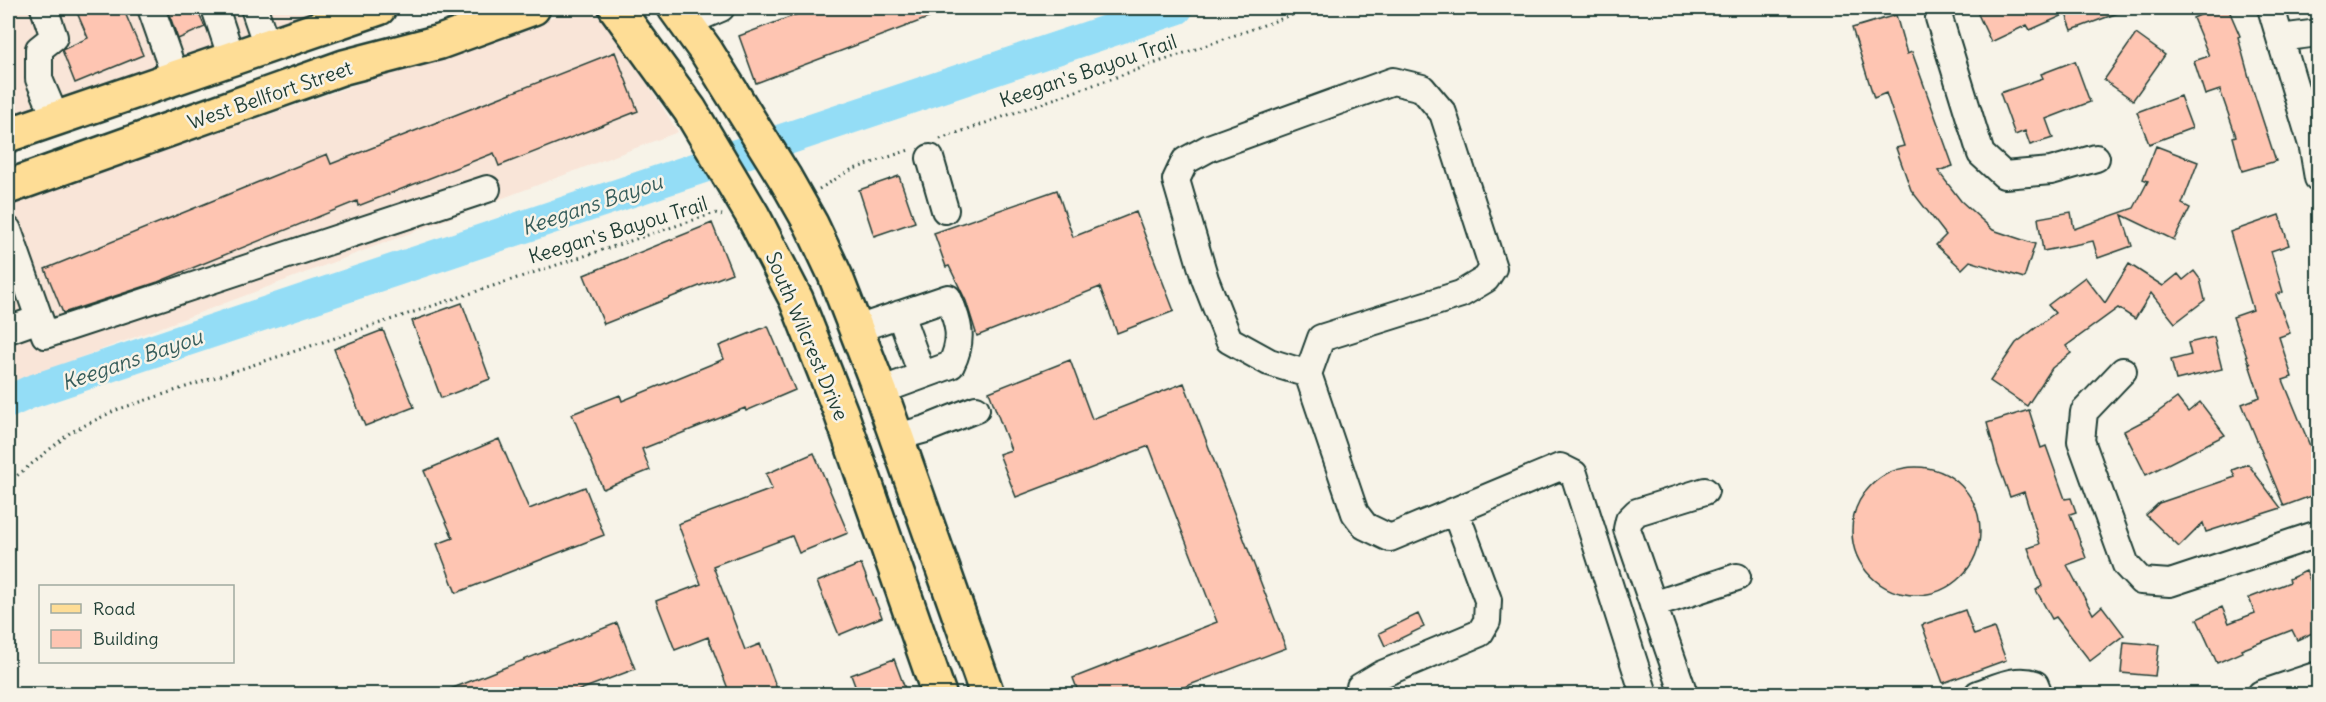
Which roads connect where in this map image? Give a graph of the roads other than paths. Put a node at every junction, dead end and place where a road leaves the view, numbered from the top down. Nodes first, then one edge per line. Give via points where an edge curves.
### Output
1 (44, 8) edge
2 (151, 8) edge
3 (215, 8) edge
4 (254, 8) edge
5 (379, 8) edge
6 (533, 8) edge
7 (616, 8) edge
8 (721, 8) edge
9 (1941, 8) edge
10 (2271, 8) edge
11 (680, 15) edge
12 (321, 17) edge
13 (2319, 33) edge
14 (2280, 38) junction
15 (267, 46) junction
16 (232, 59) junction
17 (176, 79) junction
18 (248, 102) junction
19 (56, 119) junction
20 (8, 135) edge
21 (926, 149) road end
22 (2096, 158) dead end
23 (2319, 178) edge
24 (8, 187) edge
25 (487, 189) dead end
26 (945, 210) dead end
27 (8, 230) edge
28 (900, 314) junction
29 (39, 319) junction
30 (857, 329) junction
31 (8, 330) edge
32 (2123, 371) dead end
33 (1308, 374) junction
34 (922, 375) junction
35 (881, 394) junction
36 (976, 410) dead end
37 (841, 413) junction
38 (897, 437) junction
39 (1705, 491) dead end
40 (1455, 511) junction
41 (2319, 534) edge
42 (1737, 577) dead end
43 (1653, 605) junction
44 (2319, 675) edge
45 (939, 694) edge
46 (987, 694) edge
47 (1359, 694) edge
48 (1644, 694) edge
49 (1684, 694) edge
50 (1978, 694) edge
51 (2039, 694) edge
52 (2261, 694) edge

1 - 19 street via 54,37 39,49 39,79
2 - 17 street
3 - 16 street
4 - 15 street
5 - 12 main road
6 - 18 main road, West Bellfort Street via 440,42 344,68
7 - 37 main road, South Wilcrest Drive via 696,120 747,206 796,299
8 - 11 street
9 - 22 street via 1939,18 1981,154 2004,175 2051,171
10 - 14 street
11 - 30 main road via 792,190
12 - 15 main road
13 - 14 street
14 - 23 street
15 - 16 main road
16 - 17 main road
16 - 18 main road
17 - 19 main road
18 - 24 main road, West Bellfort Street
19 - 20 main road
21 - 26 street
25 - 29 street via 45,335
27 - 29 street
28 - 30 street
28 - 34 street
28 - 34 street via 948,298 958,322 959,349 951,365
29 - 31 street
30 - 35 main road
32 - 41 street via 2084,412 2081,441 2126,565 2141,581 2170,583
33 - 33 street via 1321,338 1461,294 1486,279 1493,268 1443,113 1422,88 1393,81 1209,148 1185,161 1176,180 1205,279 1229,340 1269,362
33 - 40 street via 1355,513 1365,526 1390,537
34 - 35 street
35 - 37 main road
35 - 38 main road
36 - 38 street
37 - 45 main road, South Wilcrest Drive
38 - 46 main road
39 - 43 street via 1637,512 1629,520 1627,529
40 - 47 street via 1488,600 1487,621 1480,633 1380,675 1360,687
40 - 48 street via 1560,467 1574,474
42 - 43 street
43 - 49 street
44 - 52 street
50 - 51 street via 2028,681 2035,684

